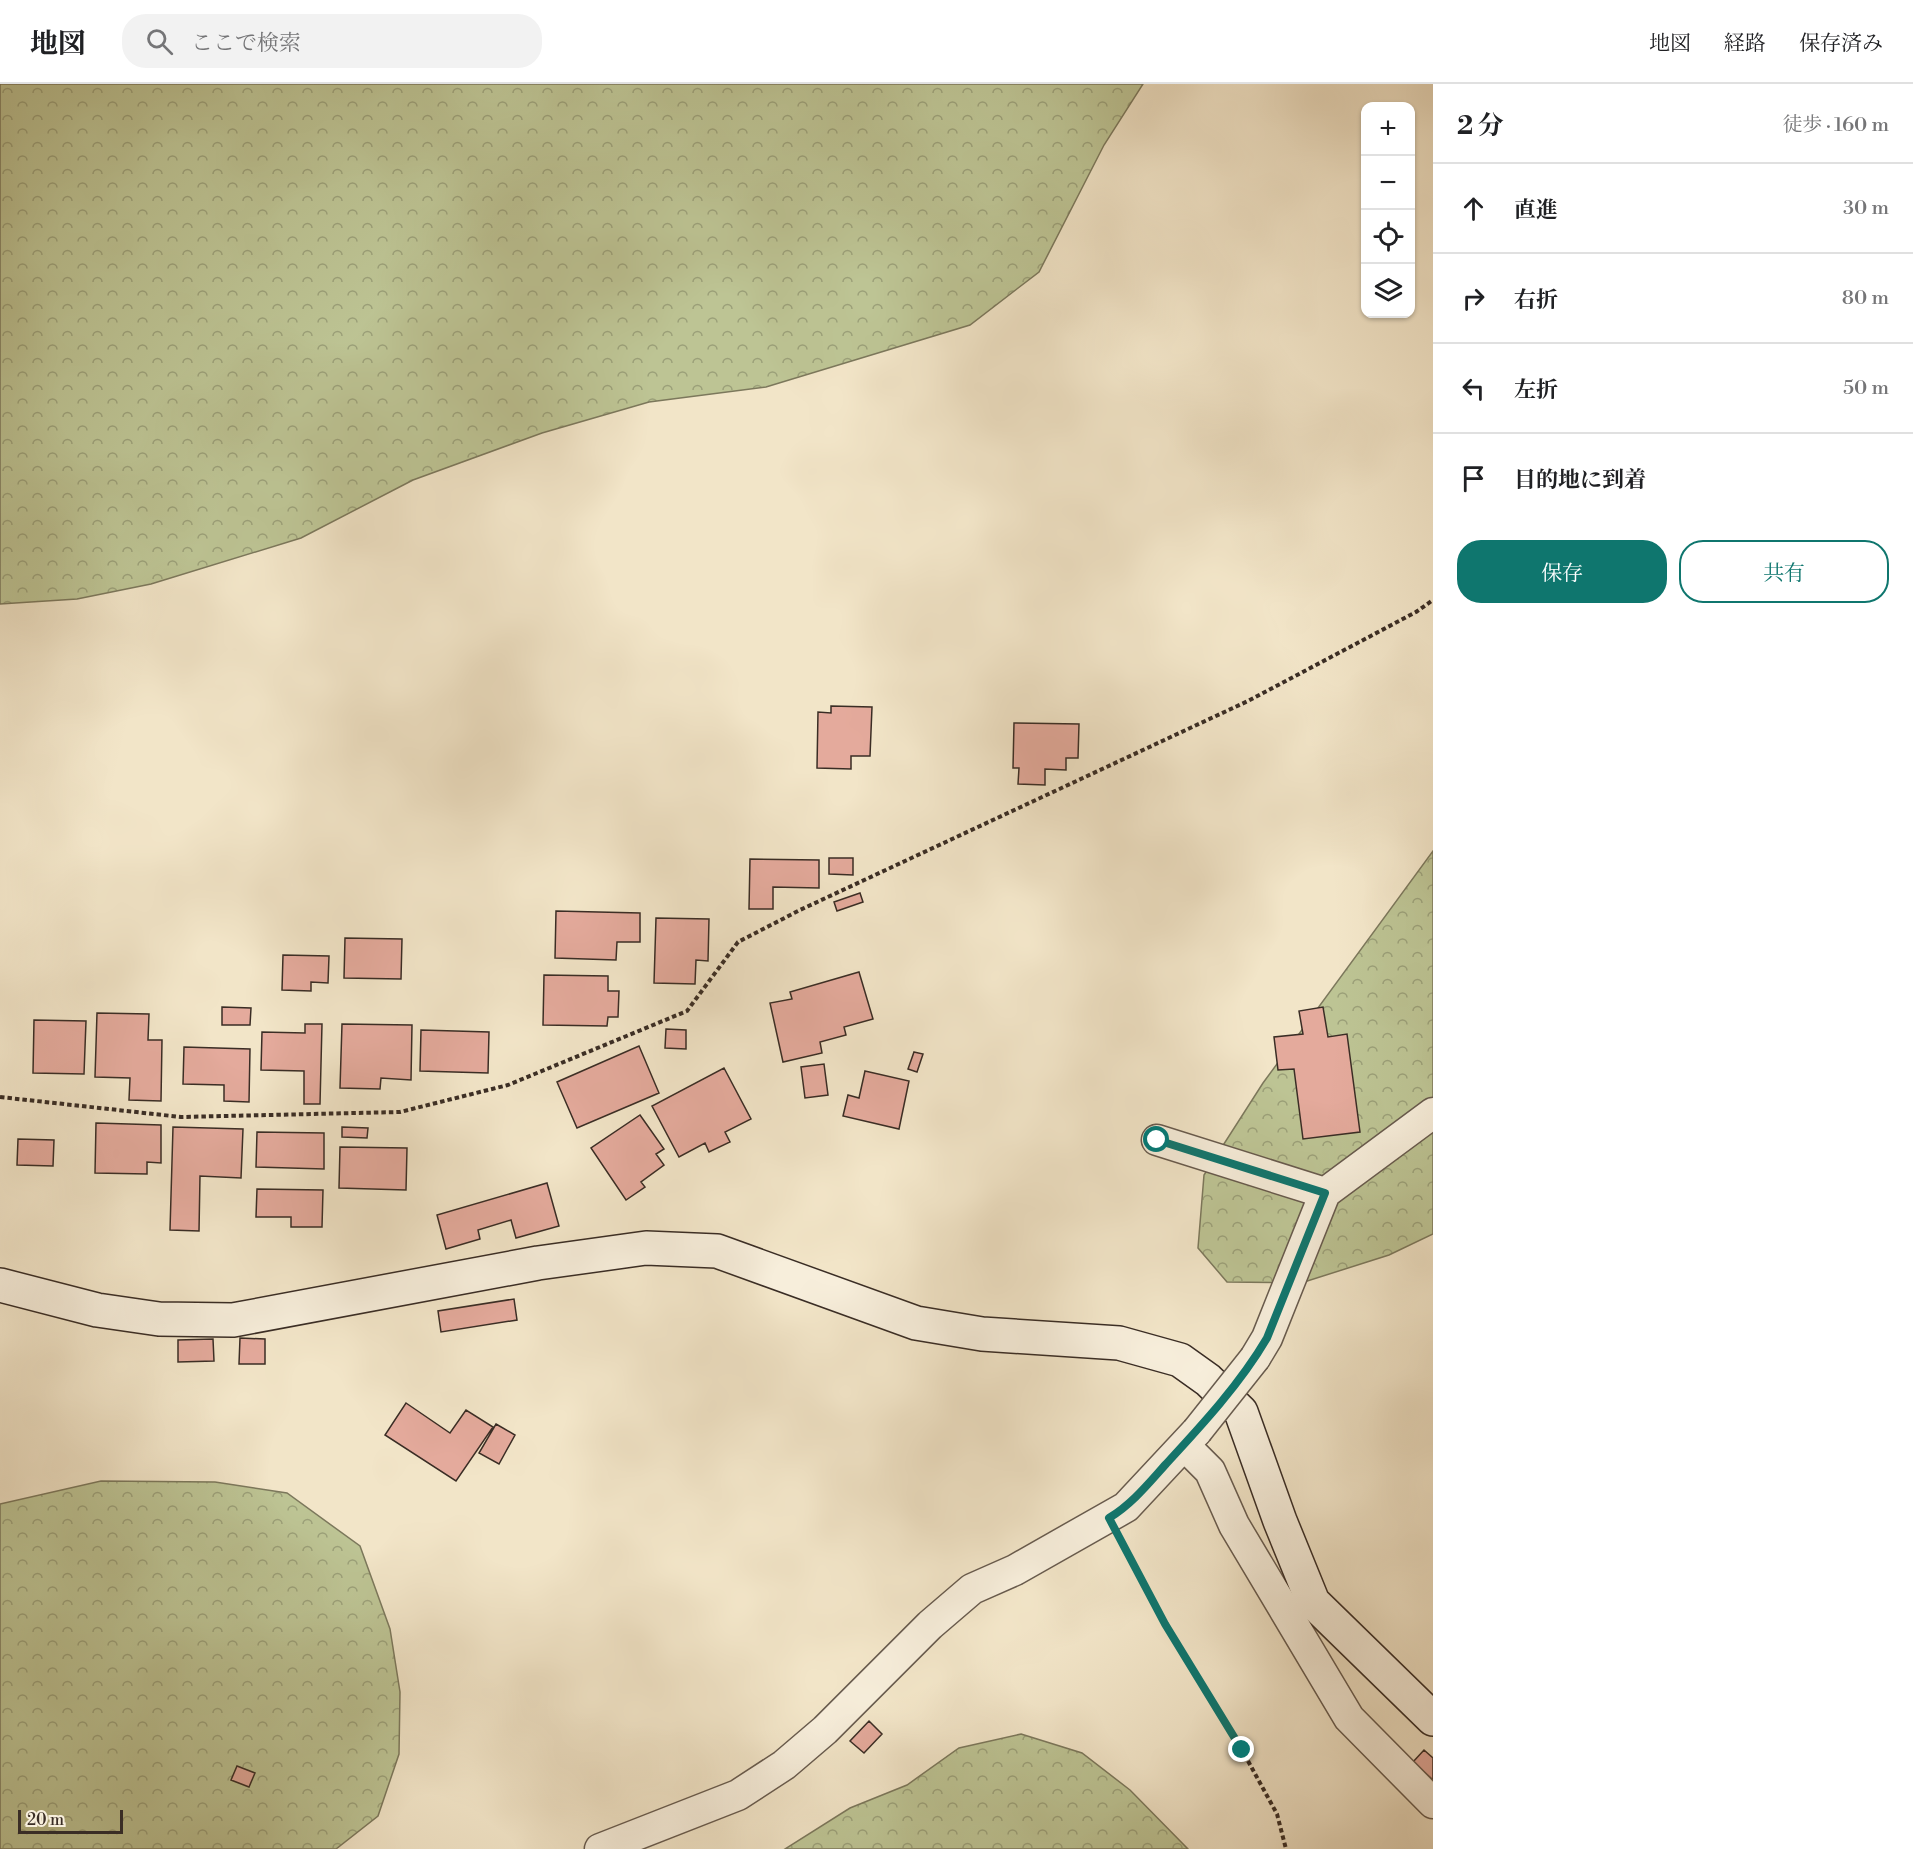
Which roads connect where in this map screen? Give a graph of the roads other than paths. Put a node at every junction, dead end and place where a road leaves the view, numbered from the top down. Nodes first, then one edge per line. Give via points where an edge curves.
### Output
1 (1433, 1113) edge
2 (1157, 1140) dead end
3 (1325, 1193) junction
4 (0, 1285) edge
5 (1191, 1438) junction
6 (1433, 1719) edge
7 (1433, 1803) edge
8 (600, 1849) edge

1 - 3 street
2 - 3 street
3 - 5 street, bridge via 1267,1338
4 - 6 street via 97,1310 159,1319 233,1320 538,1263 636,1249 717,1251 916,1323 982,1334 1119,1342 1180,1360 1241,1412 1313,1602
5 - 7 street via 1234,1525 1349,1718
5 - 8 street via 1126,1508 1015,1570 972,1589 784,1765 738,1795

